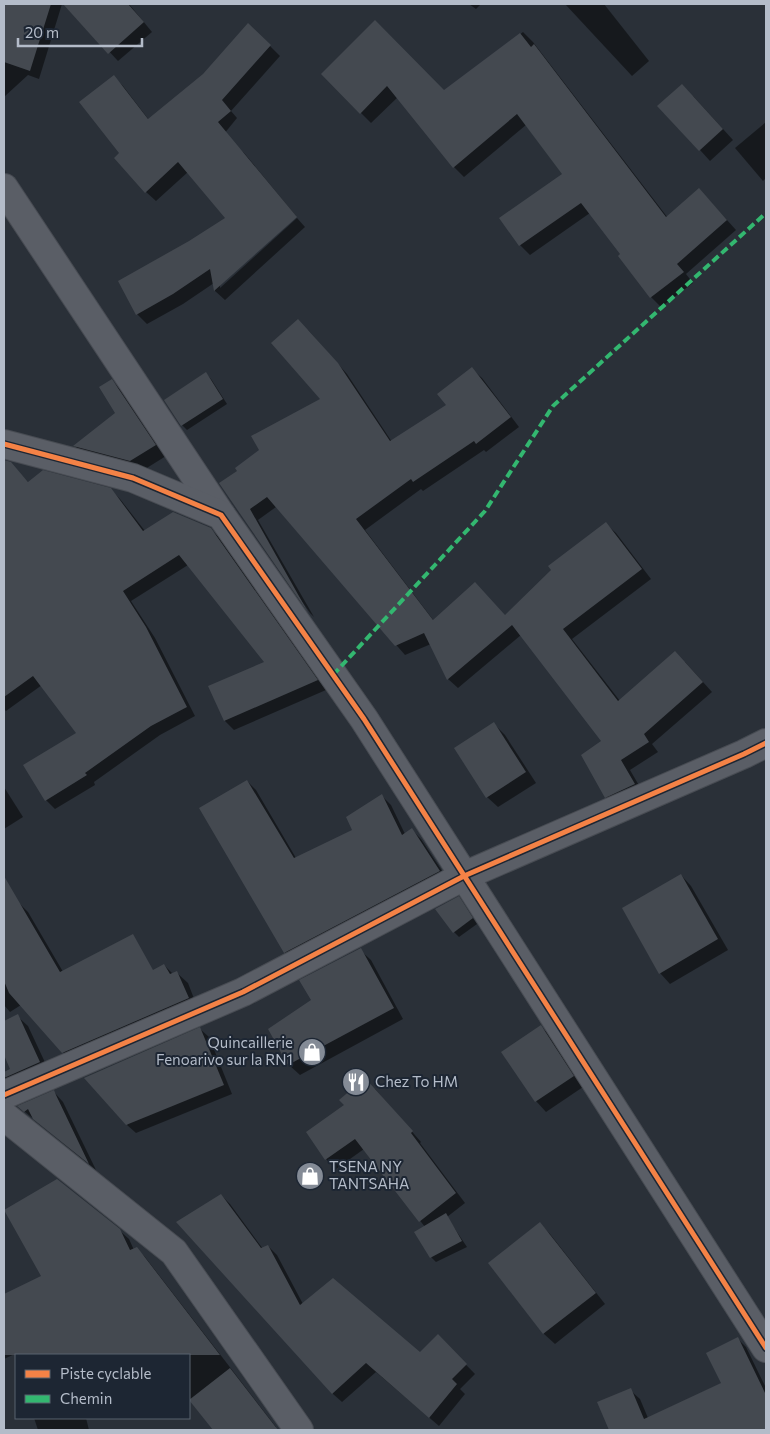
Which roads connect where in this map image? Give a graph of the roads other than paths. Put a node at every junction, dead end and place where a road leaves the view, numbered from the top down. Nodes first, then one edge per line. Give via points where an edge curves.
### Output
1 (4, 188) edge
2 (4, 444) edge
3 (221, 515) junction
4 (766, 743) edge
5 (464, 876) junction
6 (4, 1095) edge
7 (4, 1116) edge
8 (766, 1348) edge
9 (294, 1424) edge
10 (316, 1430) edge

1 - 3 street
2 - 3 street via 133,478
3 - 5 street via 364,719
4 - 5 street
5 - 6 street via 243,992
5 - 8 street
7 - 9 street via 174,1252
9 - 10 street

